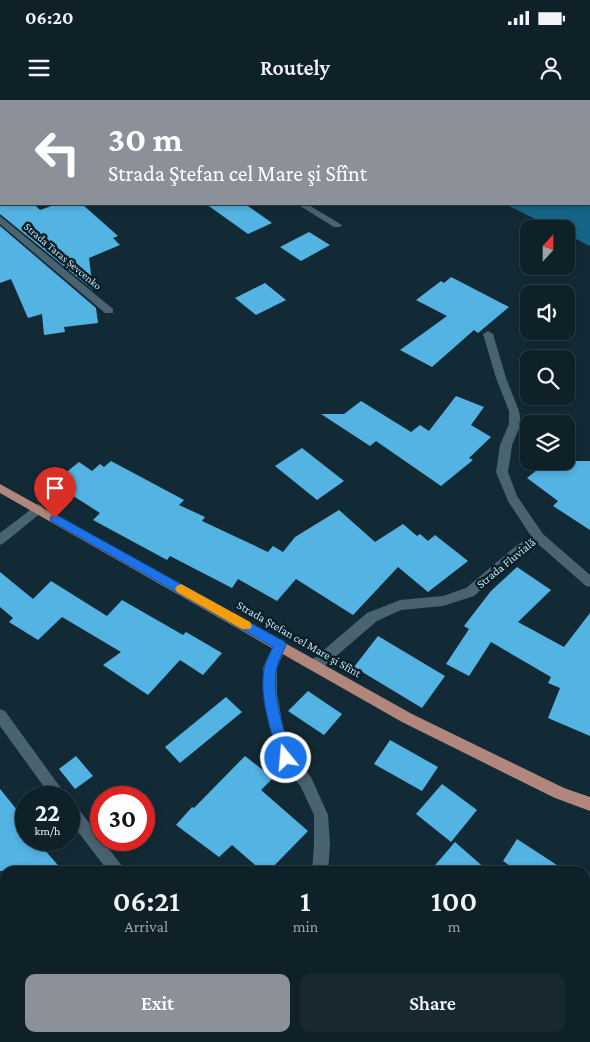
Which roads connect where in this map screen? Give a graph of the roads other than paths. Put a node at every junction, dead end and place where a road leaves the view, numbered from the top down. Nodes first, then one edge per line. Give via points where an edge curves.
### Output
1 (303, 205) edge
2 (0, 219) edge
3 (337, 225) dead end
4 (110, 311) dead end
5 (488, 334) dead end
6 (0, 488) edge
7 (38, 509) junction
8 (539, 537) junction
9 (0, 540) edge
10 (590, 582) edge
11 (280, 645) junction
12 (316, 665) junction
13 (0, 714) edge
14 (52, 786) edge
15 (590, 804) edge
16 (80, 823) edge
17 (112, 866) edge
18 (320, 866) edge

1 - 3 street
2 - 4 street, Strada Taras Șevcenko
5 - 8 street, Strada Fluvială via 514,411 515,424 506,445 502,472 512,498
6 - 7 main road, Strada Ştefan cel Mare şi Sfînt
7 - 9 street
7 - 11 main road, Strada Ştefan cel Mare şi Sfînt
8 - 10 street, Strada Fluvială
8 - 12 street, Strada Fluvială via 470,592 443,601 400,605 372,616
11 - 12 main road, Strada Ştefan cel Mare şi Sfînt
11 - 18 street via 270,668 270,693 276,726 286,758 306,782 321,814
12 - 15 main road, Strada Ştefan cel Mare şi Sfînt via 407,718 560,793
13 - 14 street
16 - 17 street

